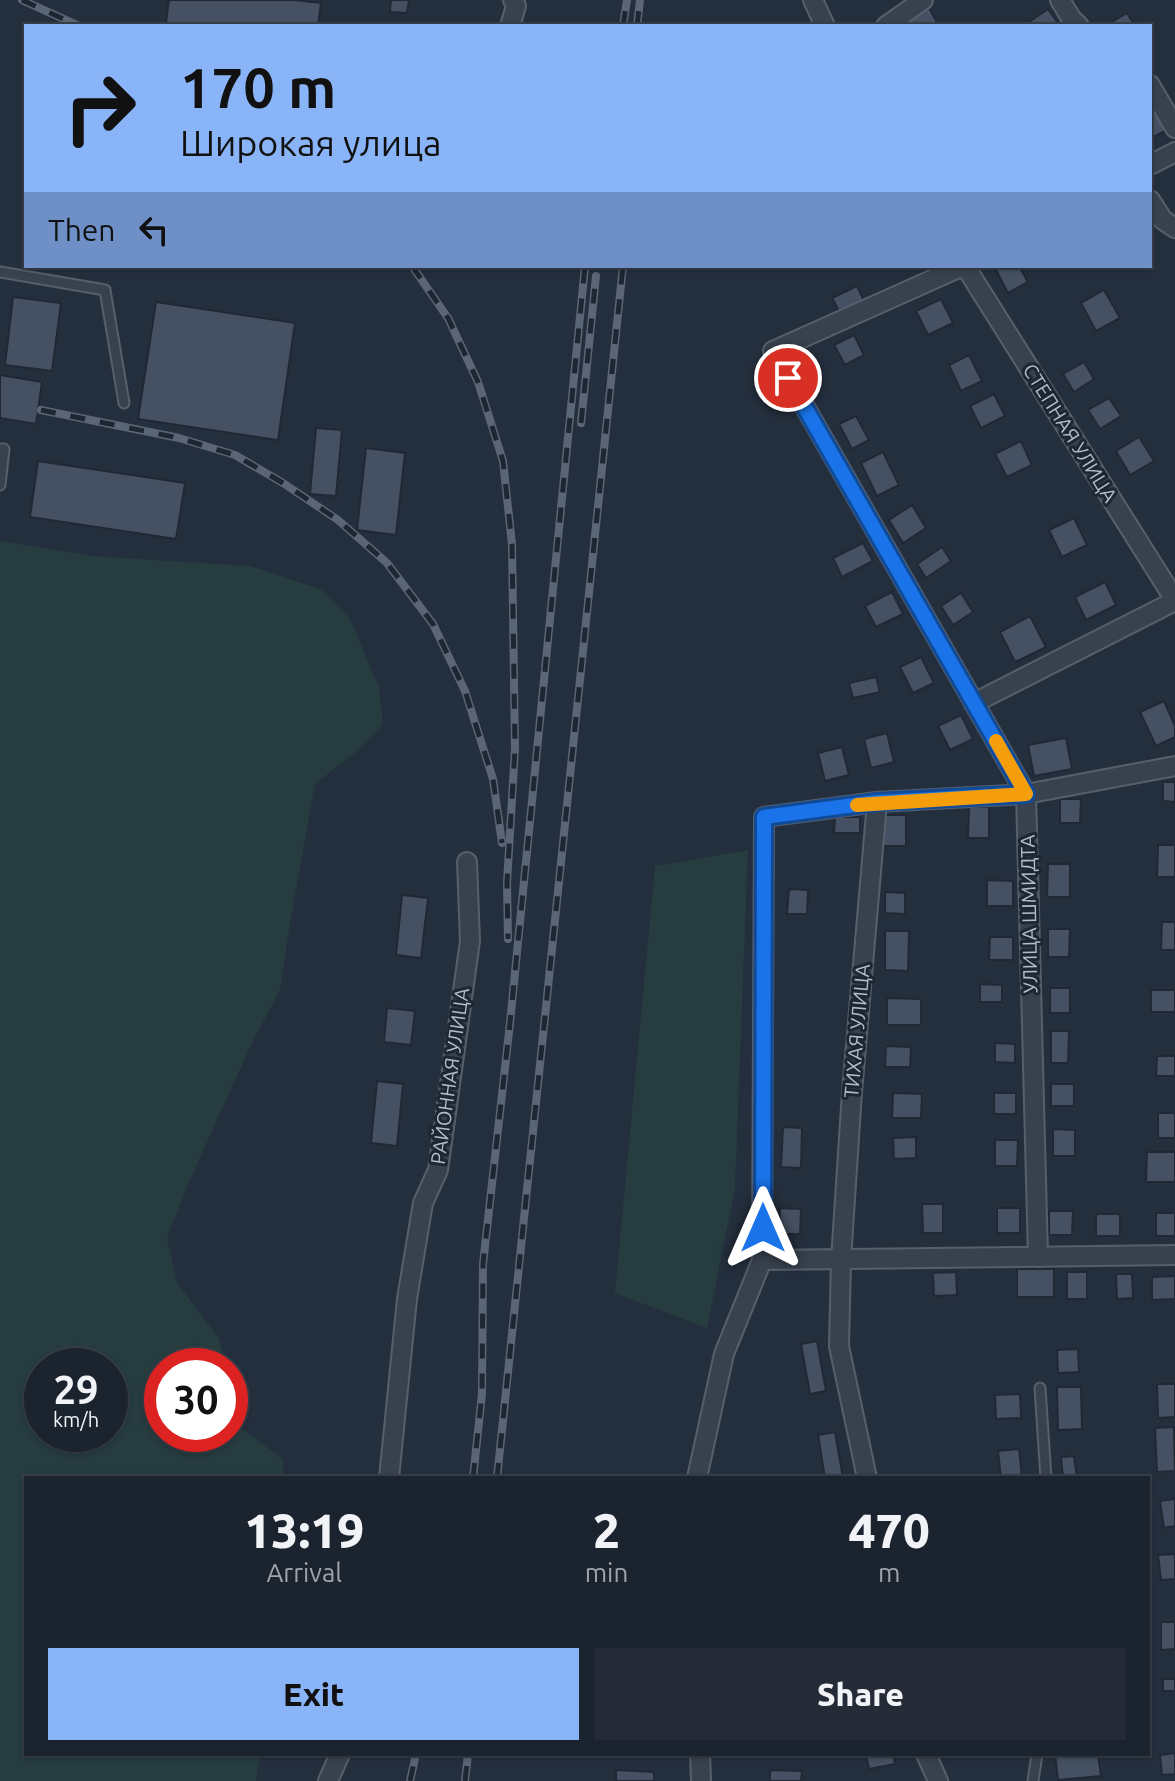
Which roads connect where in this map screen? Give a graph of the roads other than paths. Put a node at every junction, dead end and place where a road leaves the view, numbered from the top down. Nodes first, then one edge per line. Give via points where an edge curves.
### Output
1 (513, 0) edge
2 (813, 0) edge
3 (923, 0) edge
4 (1060, 0) edge
5 (511, 24) edge
6 (824, 24) edge
7 (889, 24) edge
8 (1077, 24) edge
9 (1152, 88) edge
10 (1175, 128) edge
11 (1175, 152) edge
12 (1152, 164) edge
13 (1152, 203) edge
14 (1175, 228) edge
15 (960, 268) edge
16 (965, 268) edge
17 (0, 272) edge
18 (124, 403) dead end
19 (0, 449) edge
20 (0, 485) edge
21 (1175, 601) edge
22 (974, 703) junction
23 (1175, 766) edge
24 (1026, 794) junction
25 (877, 802) junction
26 (467, 862) dead end
27 (1175, 1255) edge
28 (1038, 1257) junction
29 (762, 1260) junction
30 (841, 1260) junction
31 (1040, 1388) dead end
32 (389, 1476) edge
33 (697, 1476) edge
34 (867, 1476) edge
35 (1046, 1476) edge
36 (339, 1756) edge
37 (700, 1756) edge
38 (927, 1756) edge
39 (1037, 1756) edge
40 (328, 1781) edge
41 (701, 1781) edge
42 (938, 1781) edge
43 (1033, 1781) edge

1 - 5 street
2 - 6 street
3 - 7 street
4 - 8 street
9 - 10 street
11 - 12 street
13 - 14 street
15 - 22 street, УЛИЦА ШМИДТА via 773,351
16 - 21 street, СТЕПНАЯ УЛИЦА
17 - 18 lane via 105,290
19 - 20 lane
21 - 22 street
22 - 24 street, УЛИЦА ШМИДТА
23 - 24 street
24 - 25 street
24 - 28 street, УЛИЦА ШМИДТА
25 - 29 street via 764,817
25 - 30 street, ТИХАЯ УЛИЦА
26 - 32 street, РАЙОННАЯ УЛИЦА via 470,941 438,1170 423,1203 407,1299
27 - 28 street
28 - 30 street
29 - 30 street
29 - 33 street via 724,1354
30 - 34 street, ТИХАЯ УЛИЦА via 839,1346
31 - 35 lane
36 - 40 street
37 - 41 street
38 - 42 street
39 - 43 lane

